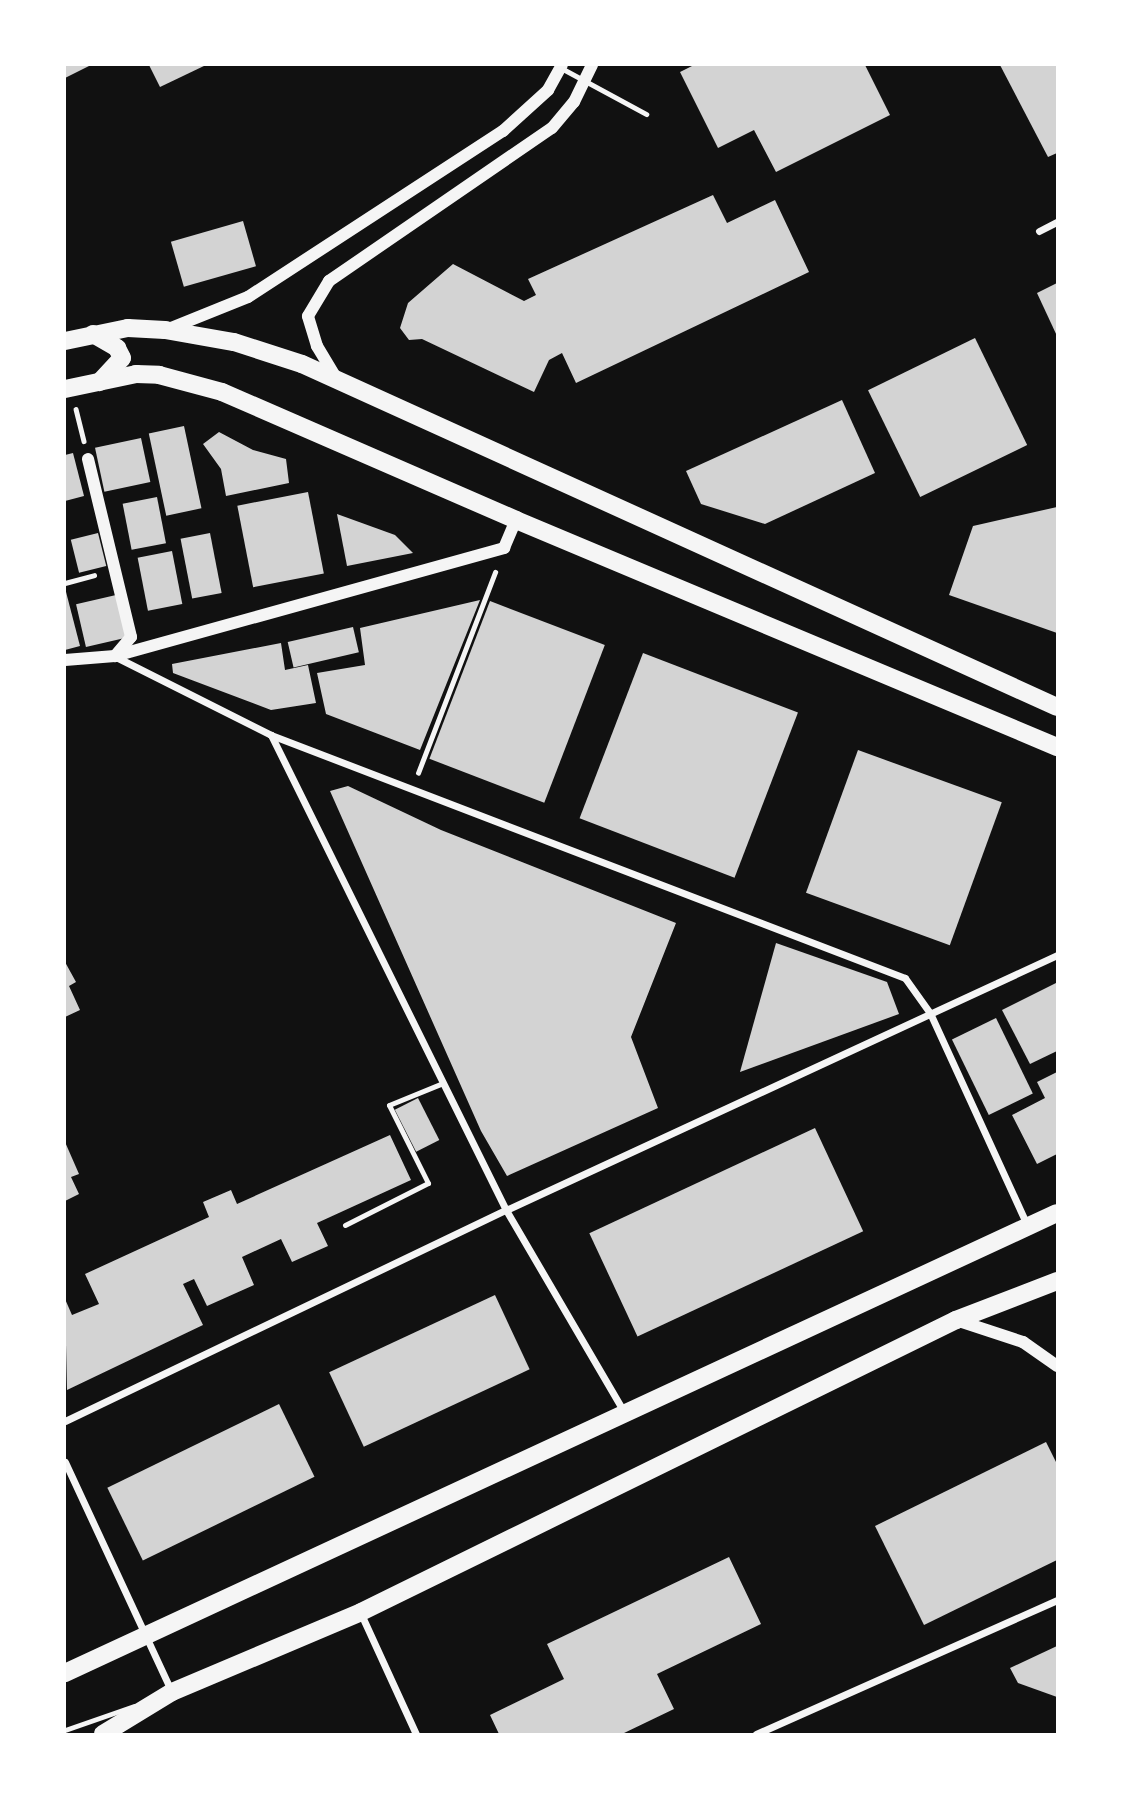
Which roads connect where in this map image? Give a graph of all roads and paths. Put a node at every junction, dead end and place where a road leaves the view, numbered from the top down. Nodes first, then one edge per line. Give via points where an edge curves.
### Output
1 (592, 65) edge
2 (561, 66) edge
3 (586, 81) junction
4 (646, 114) dead end
5 (1057, 222) edge
6 (1039, 231) dead end
7 (165, 330) junction
8 (93, 334) junction
9 (65, 341) edge
10 (338, 381) junction
11 (100, 382) junction
12 (68, 388) edge
13 (88, 459) joint
14 (516, 520) junction
15 (504, 548) junction
16 (115, 570) junction
17 (65, 583) edge
18 (115, 656) junction
19 (65, 660) edge
20 (1057, 707) edge
21 (271, 735) junction
22 (1057, 747) edge
23 (412, 787) junction
24 (1057, 955) edge
25 (930, 1013) junction
26 (443, 1083) junction
27 (506, 1210) junction
28 (1057, 1213) edge
29 (345, 1225) dead end
30 (1027, 1226) junction
31 (1057, 1281) edge
32 (956, 1321) junction
33 (1057, 1366) edge
34 (624, 1412) junction
35 (65, 1421) edge
36 (65, 1462) edge
37 (1057, 1600) edge
38 (360, 1612) junction
39 (145, 1635) junction
40 (65, 1673) edge
41 (172, 1692) junction
42 (65, 1730) edge
43 (103, 1734) edge
44 (416, 1734) edge
45 (756, 1734) edge

1 - 3 street
2 - 3 lane
2 - 7 street via 529,111 503,131 248,297
3 - 4 lane
3 - 10 street via 552,128 329,281 308,316 317,346
5 - 6 street
7 - 8 main road via 128,328
7 - 10 main road via 234,342
8 - 9 main road
8 - 11 main road via 117,348 122,358
10 - 20 main road
11 - 12 main road
11 - 14 main road via 159,375 222,392
12 - 13 path
13 - 16 street
14 - 15 street
14 - 22 main road
15 - 18 street
15 - 23 path
16 - 17 path
16 - 18 street via 131,637
18 - 19 street
18 - 21 street
21 - 23 street
21 - 26 street
23 - 25 street via 905,978
24 - 25 street
25 - 27 street
25 - 30 street
26 - 27 street
26 - 29 lane via 389,1105 428,1183
27 - 34 street
27 - 35 street
28 - 30 main road
30 - 34 main road
31 - 32 main road
32 - 33 street via 1023,1342
32 - 38 main road
34 - 39 main road
36 - 39 street
37 - 45 street
38 - 41 main road
38 - 44 street
39 - 40 main road
39 - 41 street
41 - 42 lane
41 - 43 main road

